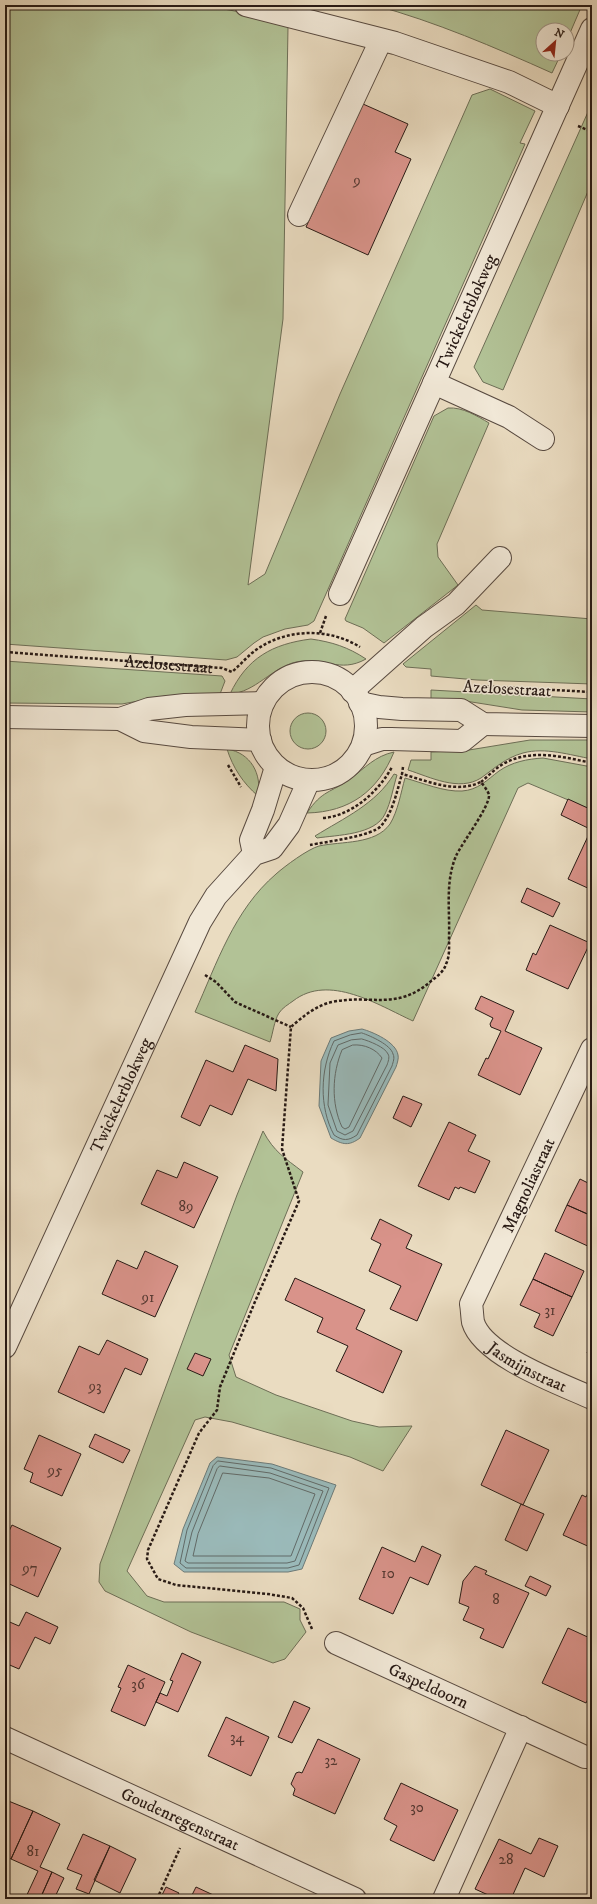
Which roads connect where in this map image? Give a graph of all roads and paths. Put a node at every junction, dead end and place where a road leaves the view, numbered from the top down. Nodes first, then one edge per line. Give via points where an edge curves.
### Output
1 (246, 5) edge
2 (592, 29) edge
3 (381, 40) junction
4 (558, 106) junction
5 (299, 215) dead end
6 (434, 383) junction
7 (543, 439) dead end
8 (500, 558) dead end
9 (340, 594) dead end
10 (320, 632) dead end
11 (5, 652) edge
12 (476, 686) dead end
13 (592, 692) edge
14 (356, 697) junction
15 (263, 703) junction
16 (5, 717) edge
17 (120, 719) junction
18 (483, 724) junction
19 (592, 726) edge
20 (260, 740) junction
21 (363, 745) junction
22 (405, 762) dead end
23 (592, 763) edge
24 (276, 767) junction
25 (402, 774) junction
26 (309, 780) junction
27 (481, 782) junction
28 (308, 845) dead end
29 (254, 854) junction
30 (210, 969) dead end
31 (291, 1027) junction
32 (592, 1049) edge
33 (474, 1323) joint
34 (5, 1347) edge
35 (592, 1398) edge
36 (336, 1643) joint
37 (521, 1727) junction
38 (5, 1738) edge
39 (592, 1757) edge
40 (191, 1823) junction
41 (157, 1899) edge
42 (355, 1899) edge
43 (444, 1899) edge

1 - 3 street
2 - 4 street, Twickelerblokweg
3 - 4 street via 508,82
3 - 5 street
4 - 6 street, Twickelerblokweg
6 - 7 street via 509,417
6 - 9 street, Twickelerblokweg
8 - 14 street via 456,604 424,627
10 - 11 path, Azelosestraat via 284,636 253,653 232,672 222,668
12 - 13 path, Azelosestraat
14 - 15 street via 347,686 334,677 318,672 302,673 287,678 274,687
14 - 18 street, Azelosestraat via 394,708 462,710
14 - 21 street via 364,713 366,729
15 - 17 street via 149,709
15 - 20 street via 257,730
16 - 17 street
17 - 20 street via 144,731 191,737
18 - 19 street, Azelosestraat
18 - 21 street via 462,741 382,739
20 - 24 street via 267,758
21 - 26 street via 355,759 344,770 317,781
22 - 25 path
23 - 27 path via 534,755 503,764
24 - 26 street via 289,776
24 - 29 street via 251,840
25 - 27 path via 456,788
25 - 28 path via 389,813 380,827 365,834
26 - 29 street, Twickelerblokweg via 289,825 272,848
27 - 31 path via 489,793 488,801 468,834 451,873 449,953 441,973 419,990 402,998 330,1002 304,1016
29 - 34 street, Twickelerblokweg via 216,896 200,922
30 - 31 path via 207,976 235,1002
31 - 36 path via 282,1149 299,1201 220,1387 217,1410 198,1433 148,1550 147,1559 158,1579 168,1583 292,1598 303,1608 313,1631
32 - 33 street, Magnoliastraat via 472,1304
33 - 35 street, Jasmijnstraat via 486,1341 511,1361
36 - 37 street, Gaspeldoorn
37 - 39 street, Gaspeldoorn via 585,1757
37 - 43 street
38 - 40 street, Goudenregenstraat
40 - 41 path
40 - 42 street, Goudenregenstraat

